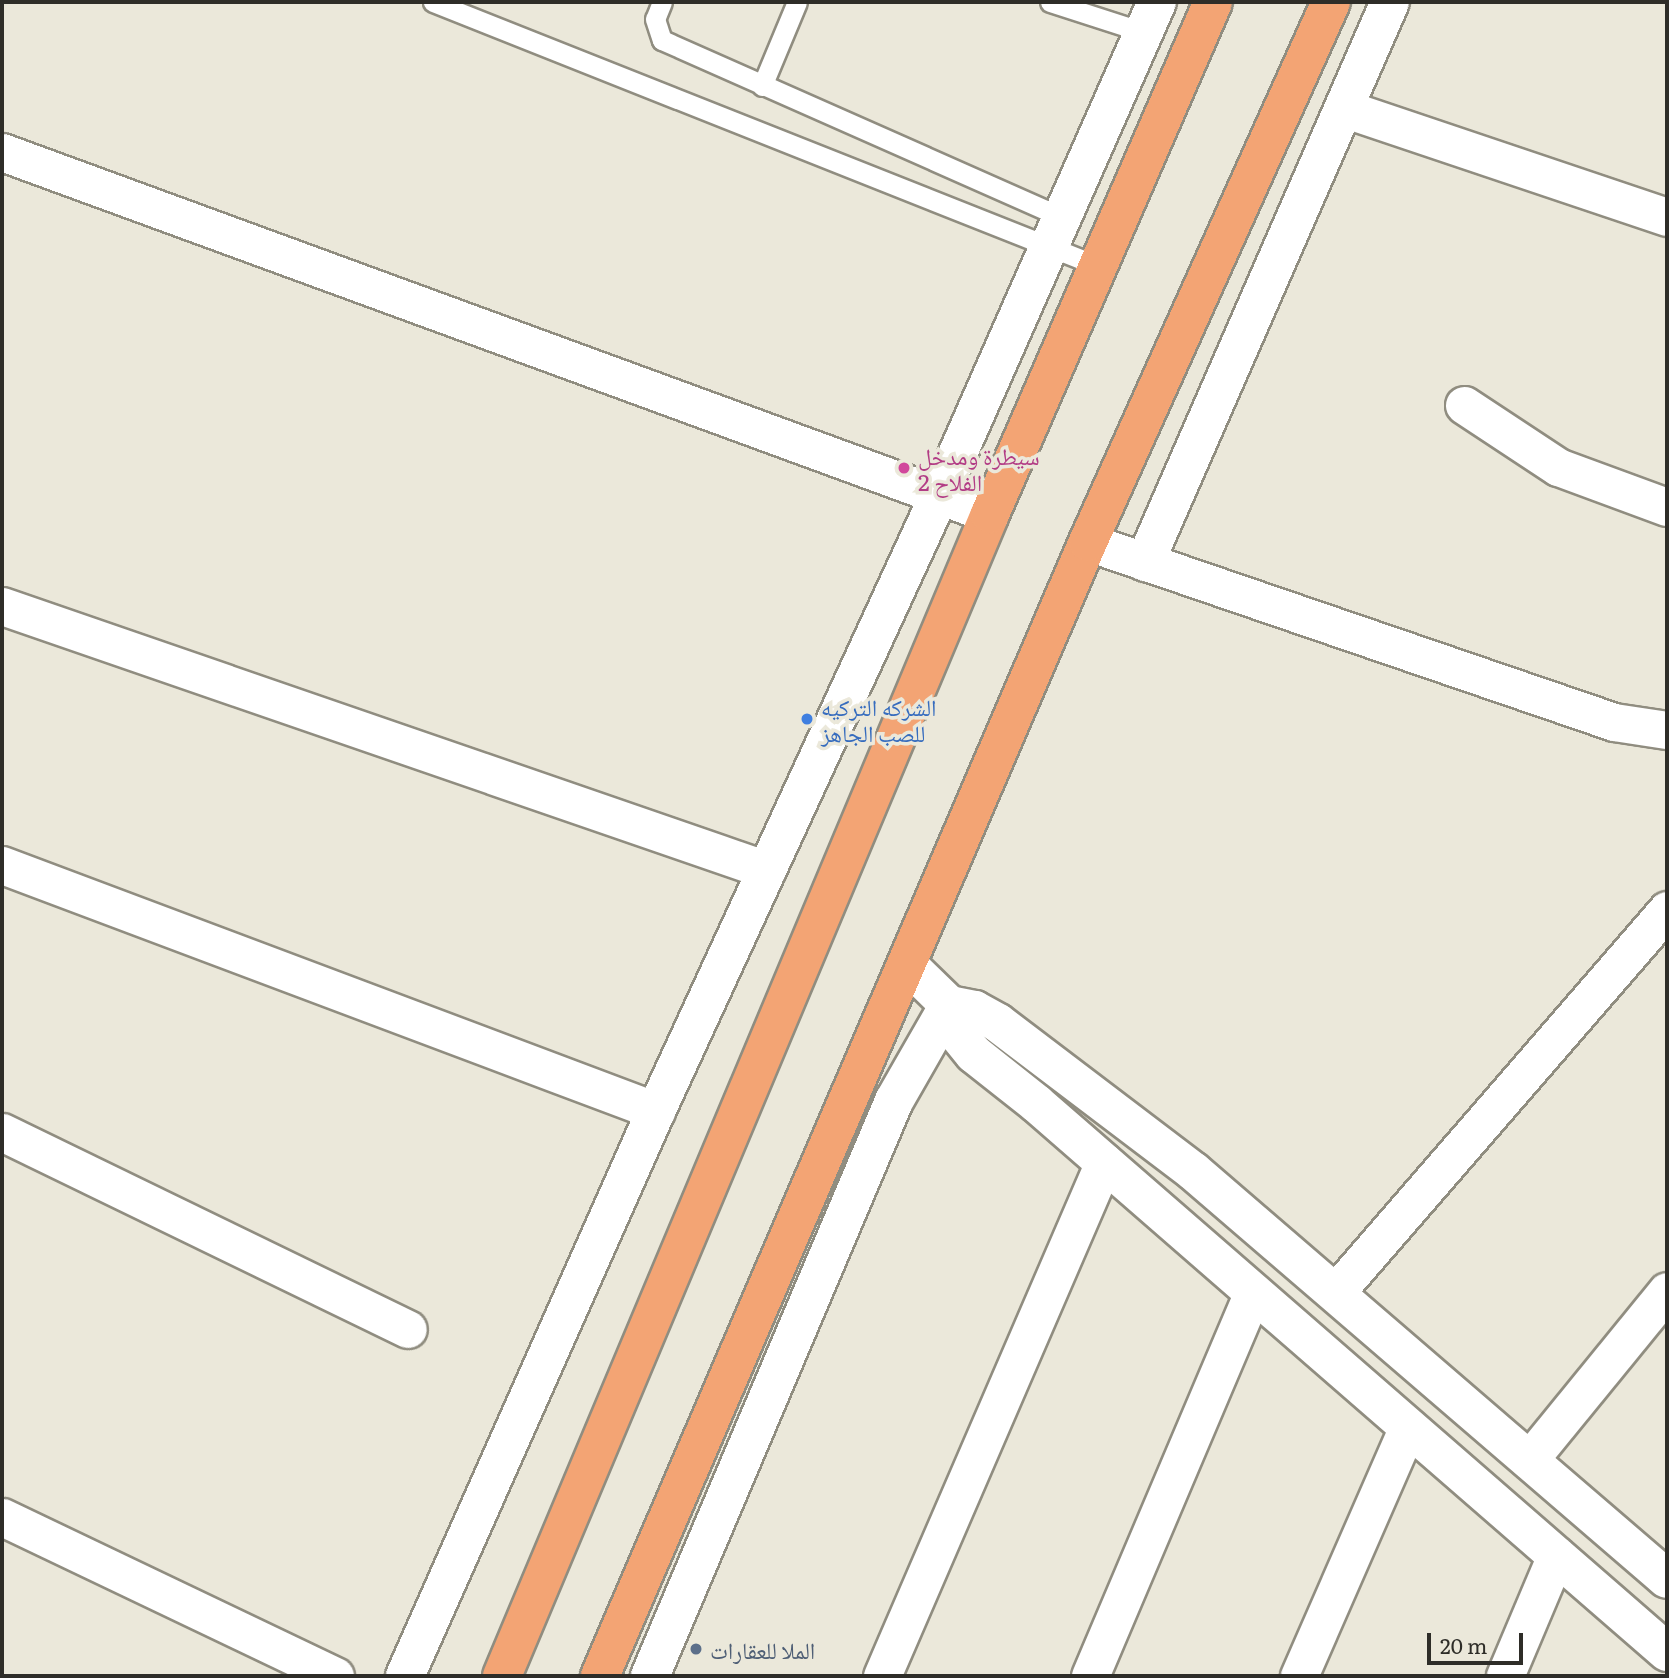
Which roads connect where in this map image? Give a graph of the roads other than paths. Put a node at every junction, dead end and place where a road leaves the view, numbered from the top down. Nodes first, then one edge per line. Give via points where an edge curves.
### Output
1 (433, 2) edge
2 (662, 2) edge
3 (797, 2) edge
4 (1050, 2) edge
5 (1331, 2) edge
6 (1390, 2) edge
7 (1204, 4) edge
8 (1151, 17) edge
9 (762, 86) junction
10 (1343, 108) junction
11 (2, 152) edge
12 (1667, 216) edge
13 (1054, 232) junction
14 (1098, 266) junction
15 (1464, 405) dead end
16 (939, 496) junction
17 (1667, 507) edge
18 (990, 514) junction
19 (1088, 542) junction
20 (1145, 562) junction
21 (2, 607) edge
22 (1667, 730) edge
23 (2, 864) edge
24 (767, 870) junction
25 (1667, 910) edge
26 (907, 964) junction
27 (949, 1006) junction
28 (656, 1111) junction
29 (2, 1132) edge
30 (1104, 1162) junction
31 (1253, 1292) junction
32 (1667, 1292) edge
33 (1335, 1293) junction
34 (408, 1329) dead end
35 (1408, 1427) junction
36 (1529, 1460) junction
37 (2, 1517) edge
38 (1556, 1555) junction
39 (1667, 1579) edge
40 (1667, 1652) edge
41 (335, 1676) edge
42 (405, 1676) edge
43 (502, 1676) edge
44 (600, 1676) edge
45 (650, 1676) edge
46 (882, 1676) edge
47 (1090, 1676) edge
48 (1299, 1676) edge
49 (1506, 1676) edge

1 - 13 lane via 828,155
2 - 9 lane via 655,19 662,40
3 - 9 lane
4 - 8 lane
5 - 19 highway
6 - 10 street
7 - 14 highway
8 - 13 street
9 - 13 lane
10 - 12 street
10 - 20 street
11 - 16 street
13 - 14 lane
13 - 16 street
14 - 18 highway
15 - 17 street via 1558,467
16 - 18 street
16 - 24 street
18 - 43 highway
19 - 20 street
19 - 26 highway
20 - 22 street via 1614,722
21 - 24 street
23 - 28 street
24 - 28 street
25 - 33 street
26 - 27 street
26 - 44 highway
27 - 30 street via 964,1045
27 - 33 street via 987,1016 1019,1038 1192,1171
27 - 45 street via 894,1101
28 - 42 street
29 - 34 street
30 - 31 street
30 - 46 street
31 - 35 street
31 - 47 street
32 - 36 street
33 - 36 street
35 - 38 street
35 - 48 street
36 - 39 street
37 - 41 street
38 - 40 street
38 - 49 street

